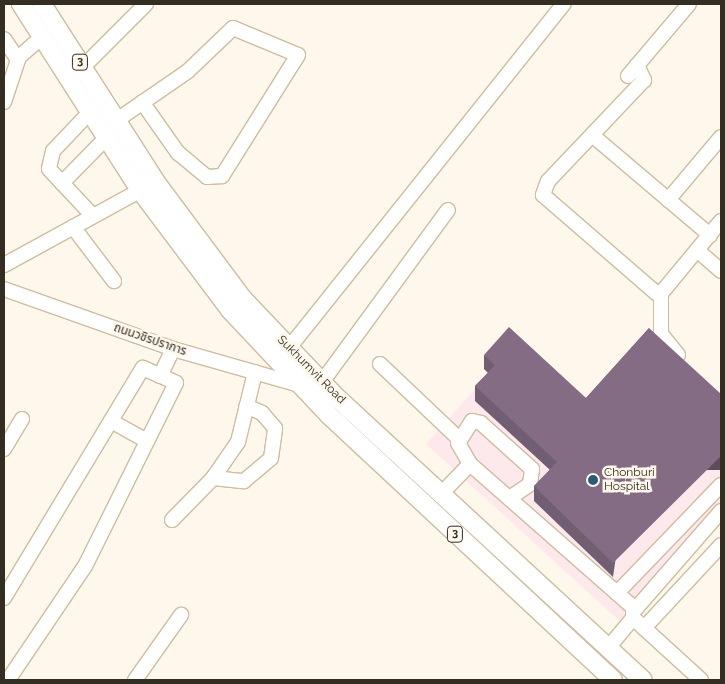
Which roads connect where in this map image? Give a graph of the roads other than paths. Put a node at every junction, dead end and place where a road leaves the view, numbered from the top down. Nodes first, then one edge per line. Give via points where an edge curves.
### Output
1 (21, 4) edge
2 (42, 4) edge
3 (146, 4) edge
4 (564, 4) edge
5 (689, 4) edge
6 (42, 37) junction
7 (4, 39) edge
8 (18, 60) junction
9 (637, 65) junction
10 (83, 66) junction
11 (628, 76) dead end
12 (4, 102) edge
13 (142, 102) junction
14 (89, 113) junction
15 (117, 120) junction
16 (592, 135) junction
17 (721, 137) edge
18 (106, 138) junction
19 (155, 181) junction
20 (62, 183) junction
21 (140, 190) junction
22 (668, 200) junction
23 (448, 210) dead end
24 (94, 216) junction
25 (721, 221) edge
26 (73, 227) junction
27 (710, 235) junction
28 (697, 250) junction
29 (4, 265) edge
30 (721, 271) edge
31 (114, 281) dead end
32 (4, 289) edge
33 (661, 292) junction
34 (289, 348) junction
35 (173, 349) junction
36 (380, 364) dead end
37 (687, 364) edge
38 (255, 372) junction
39 (160, 376) junction
40 (322, 382) junction
41 (299, 385) junction
42 (246, 406) junction
43 (22, 418) dead end
44 (111, 421) junction
45 (460, 439) junction
46 (147, 441) junction
47 (4, 449) edge
48 (470, 464) junction
49 (213, 478) junction
50 (721, 484) edge
51 (441, 494) junction
52 (511, 497) junction
53 (721, 512) edge
54 (172, 520) dead end
55 (721, 545) edge
56 (617, 592) junction
57 (4, 598) edge
58 (634, 613) junction
59 (181, 616) dead end
60 (644, 628) junction
61 (608, 648) junction
62 (8, 680) edge
63 (135, 680) edge
64 (613, 680) edge
65 (643, 680) edge
66 (700, 680) edge

1 - 6 main road, Sukhumvit Road / 3
2 - 10 main road, Sukhumvit Road / 3
3 - 10 street
4 - 34 street
5 - 9 street
6 - 8 street
6 - 14 main road, Sukhumvit Road / 3
7 - 8 street
8 - 12 street
9 - 11 street
9 - 16 street via 644,80
10 - 15 main road, Sukhumvit Road / 3
13 - 13 street via 178,153 207,177 222,176 298,55 233,28 188,71
13 - 15 street
14 - 18 main road, Sukhumvit Road / 3
14 - 20 street via 49,157 49,169
15 - 19 main road, Sukhumvit Road / 3
16 - 22 street
16 - 33 street via 543,187 543,195 649,292
17 - 22 street
18 - 20 street
18 - 21 main road, Sukhumvit Road / 3
19 - 21 street
19 - 34 main road, Sukhumvit Road / 3 via 203,250
20 - 24 street
21 - 24 street
21 - 41 main road, Sukhumvit Road / 3 via 230,310
22 - 27 street
23 - 40 street
24 - 26 street
25 - 27 street
26 - 29 street
26 - 31 street
27 - 28 street
28 - 30 street
28 - 33 street
32 - 35 street, ถนนวชิรปราการ
33 - 37 street via 661,334
34 - 40 main road, Sukhumvit Road / 3
35 - 38 street, ถนนวชิรปราการ
35 - 39 street
36 - 45 street
38 - 41 street, ถนนวชิรปราการ
38 - 42 street
39 - 44 street via 143,368
39 - 46 street via 176,383
40 - 51 main road, Sukhumvit Road / 3
41 - 64 main road, Sukhumvit Road / 3
42 - 49 street via 238,442
42 - 49 street via 266,417 275,428 271,458 244,480
43 - 47 street
44 - 46 street
44 - 57 street
45 - 48 street via 458,448
45 - 52 street via 468,425 477,421 532,469 530,484
46 - 62 street via 85,566
48 - 51 street
48 - 52 street
49 - 54 street
50 - 56 street
51 - 61 main road, Sukhumvit Road / 3
52 - 56 street
53 - 58 street
55 - 60 street
56 - 58 street
58 - 60 street
58 - 61 street
59 - 63 street
60 - 66 street
61 - 65 main road, Sukhumvit Road / 3

